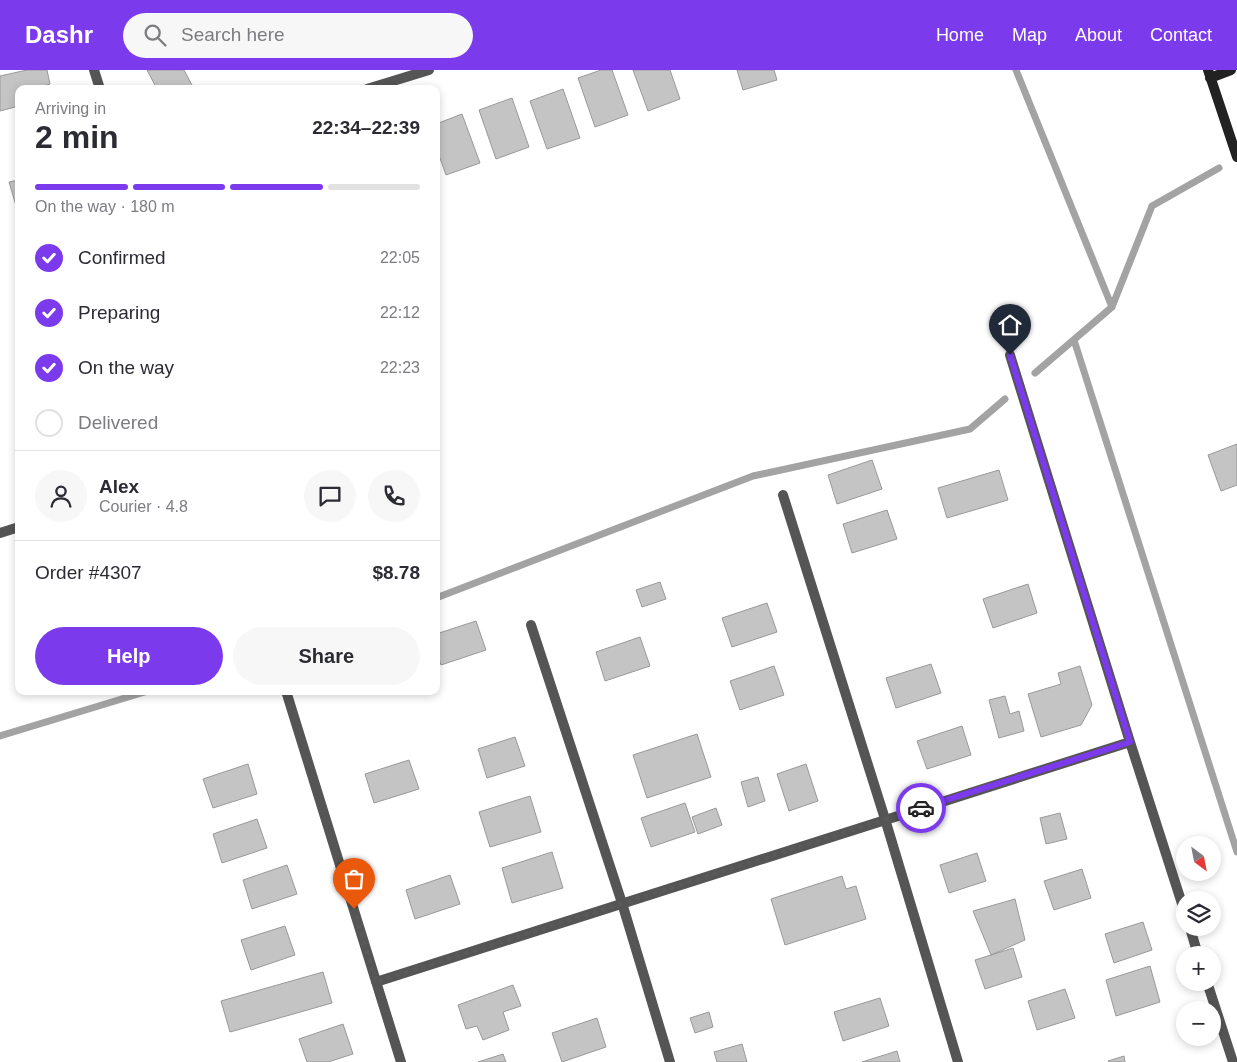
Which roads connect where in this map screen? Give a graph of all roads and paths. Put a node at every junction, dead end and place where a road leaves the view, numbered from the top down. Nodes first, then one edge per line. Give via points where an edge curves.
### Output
1 (94, 70) edge
2 (429, 70) edge
3 (1231, 70) edge
4 (1209, 74) edge
5 (99, 85) edge
6 (380, 85) edge
7 (1237, 157) edge
8 (1010, 355) dead end
9 (782, 495) dead end
10 (15, 528) edge
11 (0, 533) edge
12 (531, 625) dead end
13 (287, 695) edge
14 (1130, 742) junction
15 (885, 819) junction
16 (1178, 891) edge
17 (622, 903) junction
18 (376, 982) junction
19 (1210, 991) edge
20 (401, 1062) edge
21 (670, 1062) edge
22 (958, 1062) edge
23 (1233, 1062) edge

1 - 5 street
2 - 6 street
3 - 4 street
4 - 7 street
8 - 14 street
9 - 15 street
10 - 11 street
12 - 17 street
13 - 18 street
14 - 15 street
14 - 16 street
15 - 17 street
15 - 22 street
17 - 18 street
17 - 21 street
18 - 20 street
19 - 23 street

